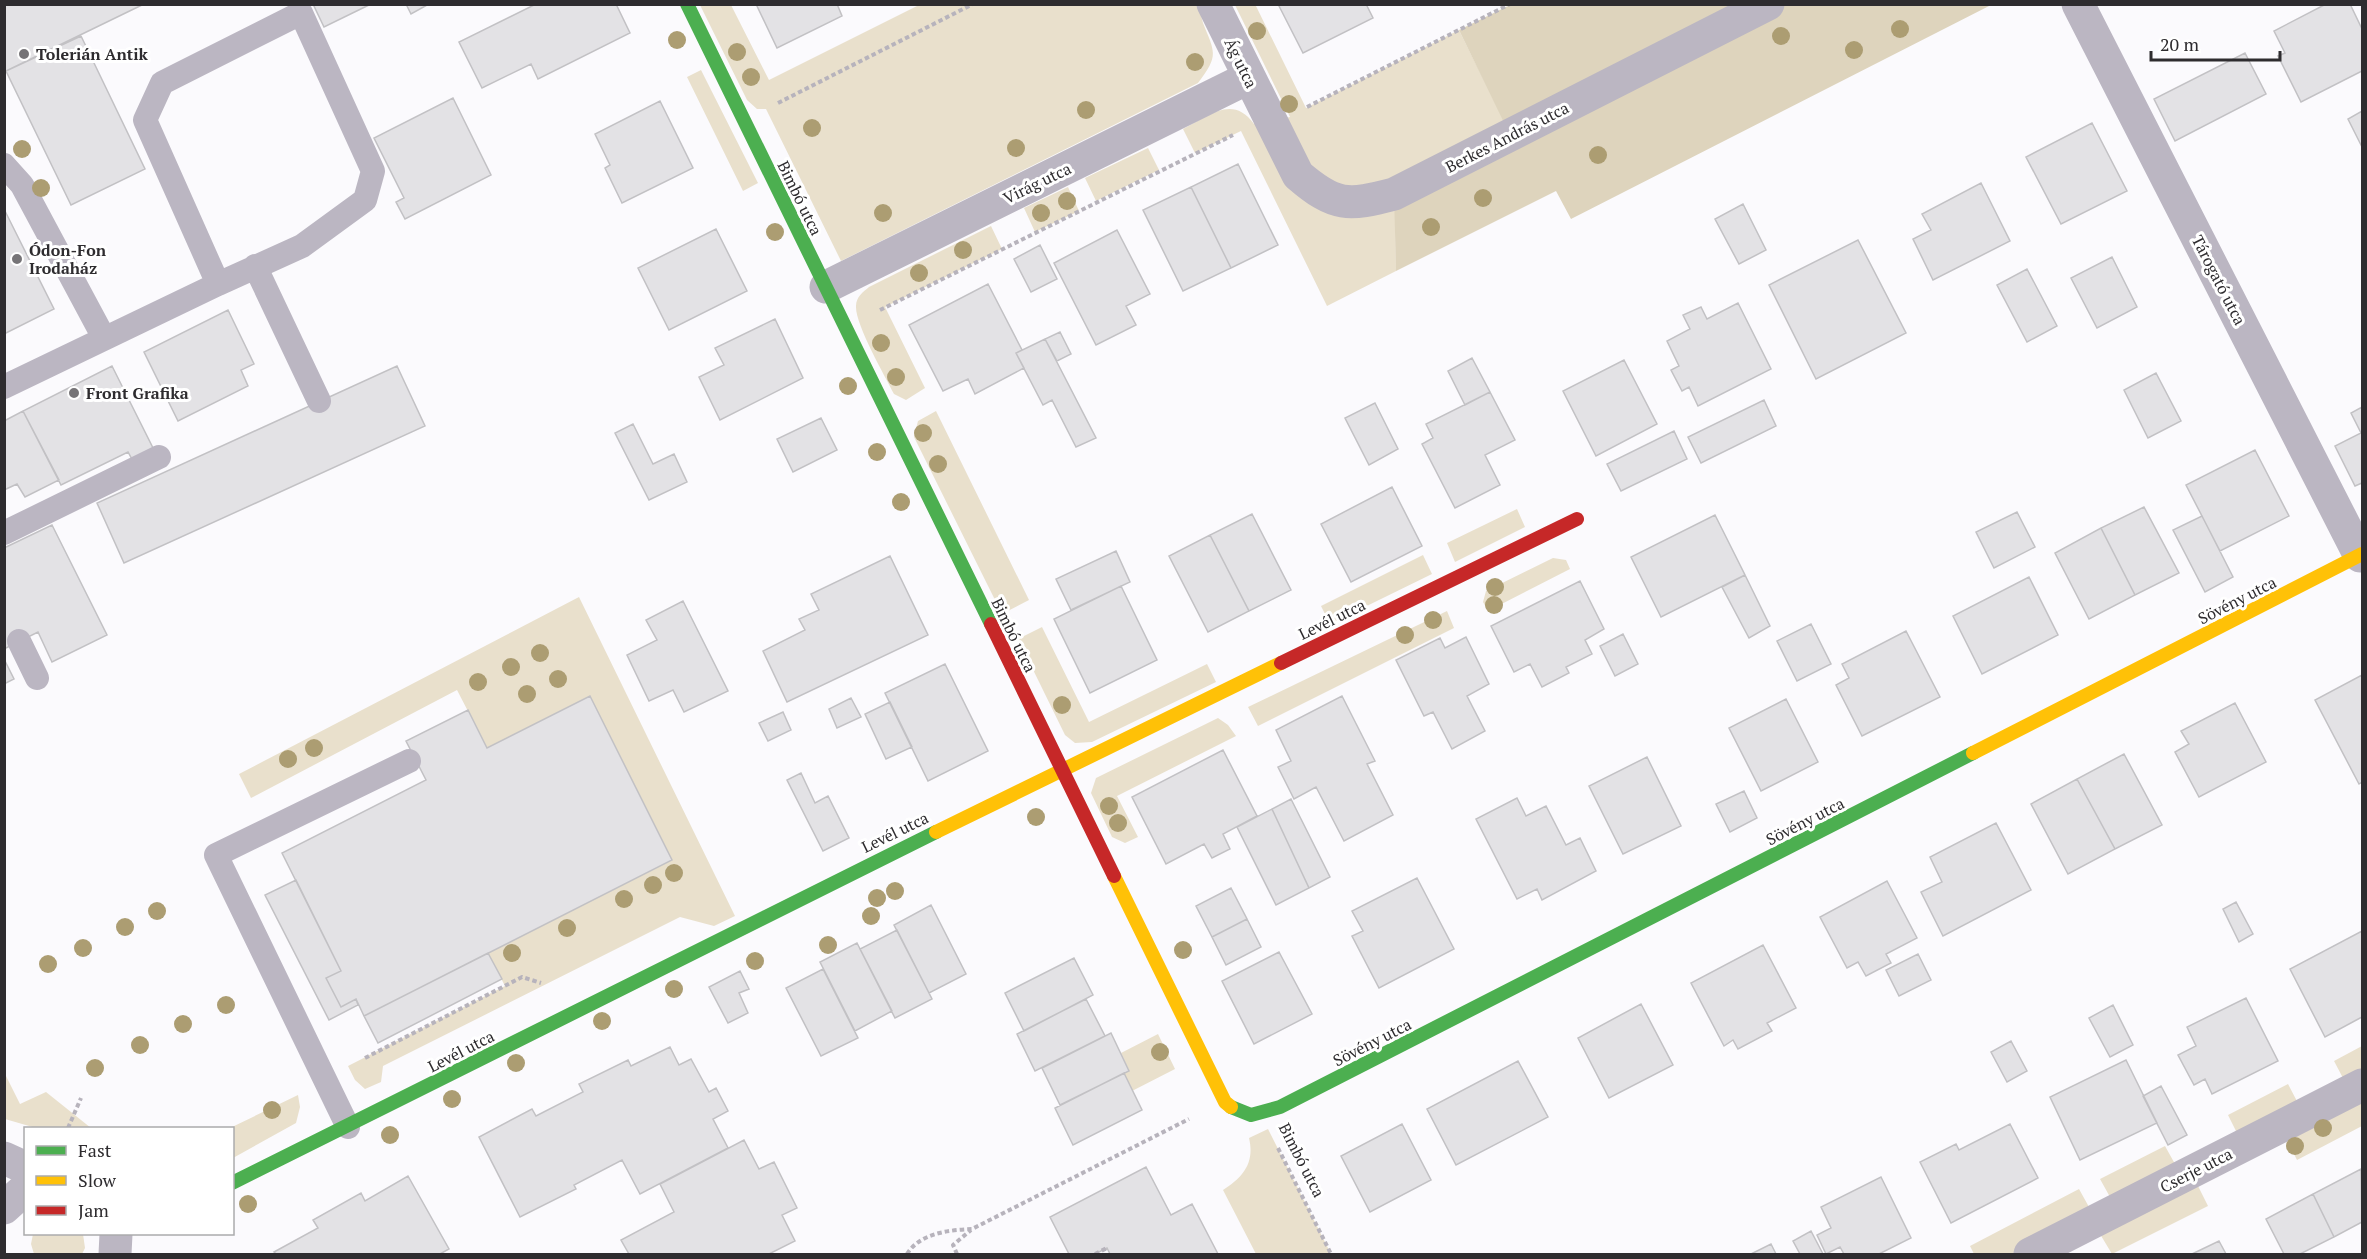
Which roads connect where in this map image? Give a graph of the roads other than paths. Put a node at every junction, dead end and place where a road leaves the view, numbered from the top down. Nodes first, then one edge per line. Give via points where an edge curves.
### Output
1 (687, 4) edge
2 (1213, 4) edge
3 (1768, 4) edge
4 (2078, 4) edge
5 (299, 9) edge
6 (1248, 78) junction
7 (1270, 121) joint
8 (4, 165) edge
9 (255, 266) junction
10 (218, 284) junction
11 (825, 287) junction
12 (104, 338) junction
13 (4, 387) edge
14 (320, 401) dead end
15 (159, 457) dead end
16 (1576, 519) dead end
17 (4, 532) edge
18 (2361, 555) edge
19 (19, 641) dead end
20 (37, 678) dead end
21 (409, 761) dead end
22 (1061, 769) junction
23 (2362, 1085) edge
24 (1261, 1115) joint
25 (348, 1127) junction
26 (4, 1158) edge
27 (24, 1167) edge
28 (234, 1182) edge
29 (24, 1190) edge
30 (4, 1208) edge
31 (116, 1235) edge
32 (115, 1254) edge
33 (2030, 1254) edge

1 - 11 street, Bimbó utca
2 - 6 street, Ág utca
3 - 7 street, Berkes András utca via 1394,194 1368,201 1344,203 1320,194 1298,175
4 - 18 street, Tárogató utca
5 - 9 lane via 373,171 364,200 302,246
5 - 10 lane via 162,83 145,120
6 - 7 street, Ág utca
6 - 11 street, Virág utca
8 - 12 lane via 22,184
9 - 10 lane
9 - 14 lane
10 - 12 lane
11 - 22 street, Bimbó utca
12 - 13 lane
15 - 17 lane
16 - 22 street, Levél utca
18 - 24 street, Sövény utca
19 - 20 lane
21 - 25 lane via 216,855
22 - 24 street, Bimbó utca via 1225,1102 1239,1114
22 - 25 street, Levél utca
23 - 33 street, Cserje utca
25 - 28 street, Levél utca
26 - 27 street
29 - 30 street
31 - 32 street

